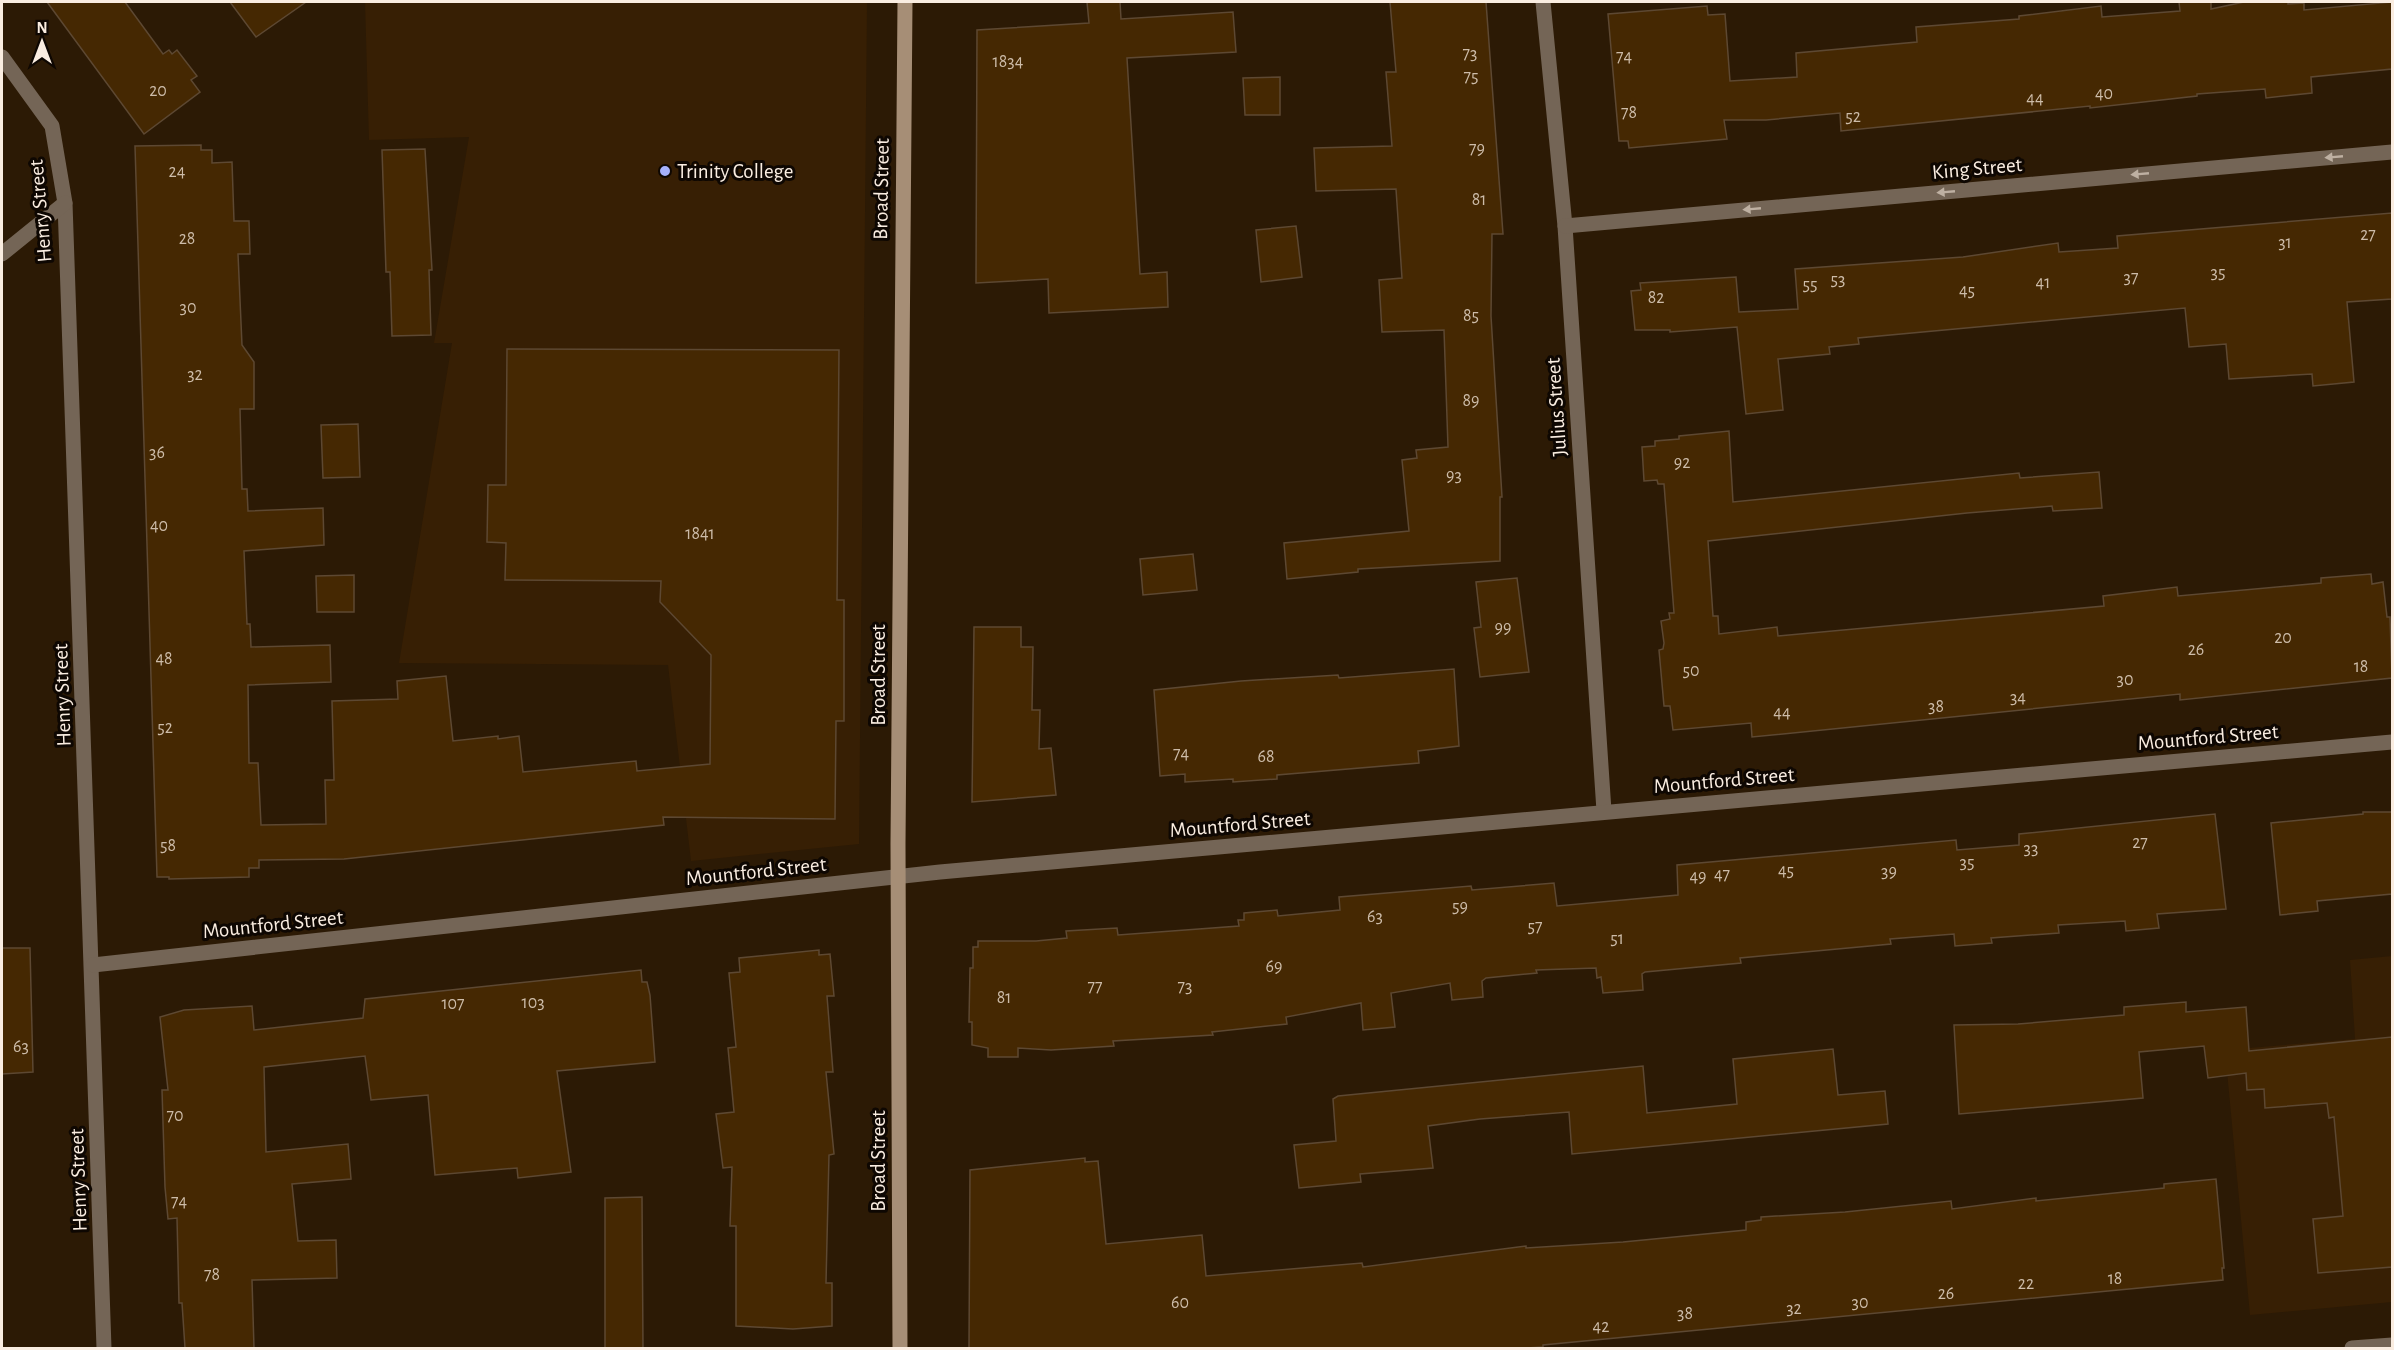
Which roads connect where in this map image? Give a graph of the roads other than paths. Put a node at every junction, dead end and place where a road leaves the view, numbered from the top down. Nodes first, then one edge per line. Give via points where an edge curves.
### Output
1 (905, 2) edge
2 (1544, 2) edge
3 (2, 57) edge
4 (2392, 152) edge
5 (64, 203) junction
6 (1565, 226) junction
7 (2, 254) edge
8 (2392, 742) edge
9 (1604, 811) junction
10 (898, 877) junction
11 (93, 965) junction
12 (2392, 1345) edge
13 (104, 1348) edge
14 (900, 1348) edge
15 (2352, 1348) edge

1 - 10 main road, Broad Street
2 - 6 street, Julius Street
3 - 5 street, Henry Street via 52,126
4 -> 6 street, King Street
5 - 7 street
5 - 11 street, Henry Street
6 - 9 street, Julius Street
8 - 9 street, Mountford Street
9 - 10 street, Mountford Street
10 - 11 street, Mountford Street
10 - 14 main road, Broad Street
11 - 13 street, Henry Street
12 - 15 street

